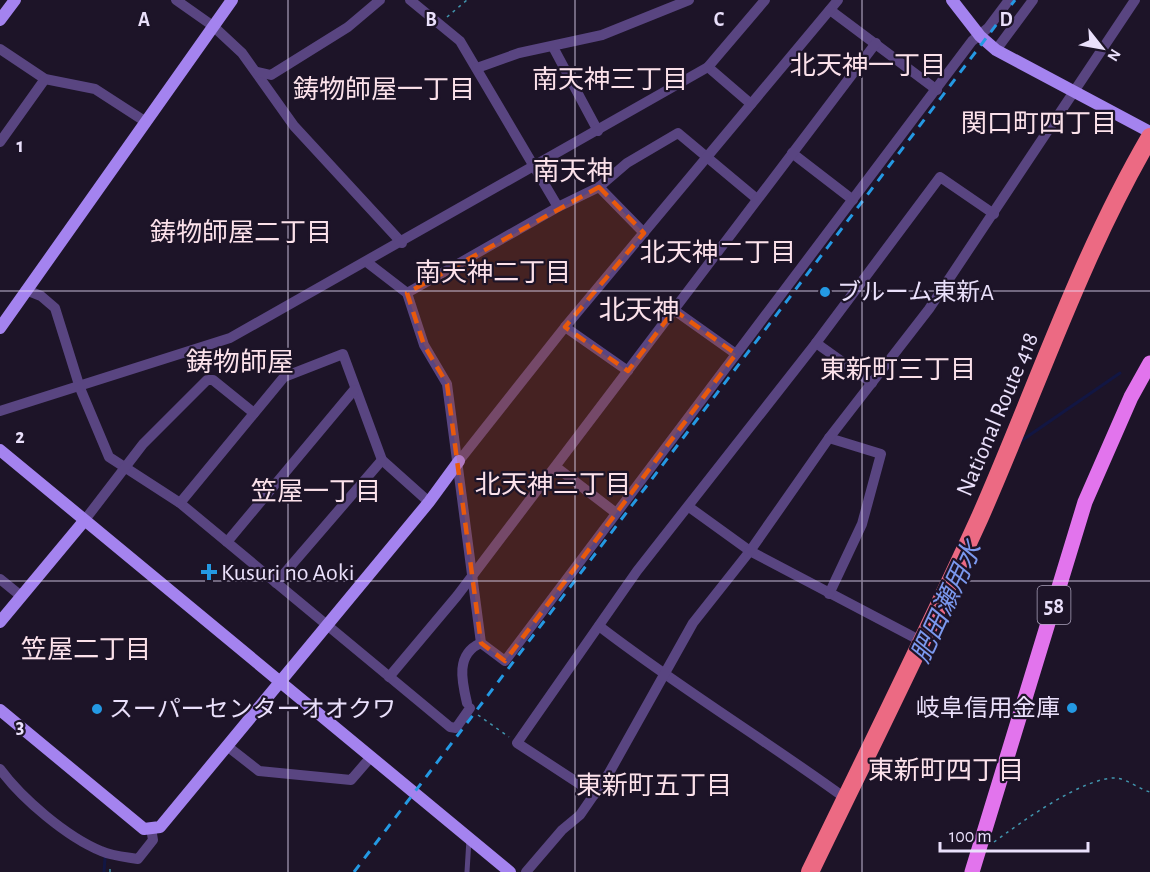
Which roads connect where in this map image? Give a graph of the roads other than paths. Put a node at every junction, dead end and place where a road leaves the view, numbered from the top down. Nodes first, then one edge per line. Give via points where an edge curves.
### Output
1 (15, 0) edge
2 (176, 0) edge
3 (232, 0) edge
4 (380, 0) edge
5 (410, 0) edge
6 (689, 0) edge
7 (765, 0) edge
8 (838, 0) edge
9 (952, 0) edge
10 (1009, 0) edge
11 (1033, 0) edge
12 (1135, 0) edge
13 (830, 10) junction
14 (0, 20) edge
15 (213, 26) junction
16 (980, 36) junction
17 (876, 43) junction
18 (553, 47) junction
19 (0, 49) edge
20 (996, 50) junction
21 (708, 67) junction
22 (477, 68) junction
23 (258, 72) junction
24 (45, 79) junction
25 (937, 90) junction
26 (1073, 93) junction
27 (751, 104) junction
28 (146, 122) junction
29 (598, 131) junction
30 (1150, 132) edge
31 (1150, 137) edge
32 (0, 142) edge
33 (792, 153) junction
34 (707, 158) junction
35 (536, 166) junction
36 (599, 187) junction
37 (757, 199) junction
38 (854, 200) junction
39 (558, 207) junction
40 (994, 214) junction
41 (644, 233) junction
42 (402, 243) junction
43 (368, 263) junction
44 (26, 290) junction
45 (407, 293) junction
46 (674, 310) junction
47 (565, 327) junction
48 (0, 328) edge
49 (816, 343) junction
50 (736, 354) junction
51 (1150, 363) edge
52 (628, 370) junction
53 (872, 383) junction
54 (80, 388) junction
55 (354, 390) junction
56 (0, 411) edge
57 (254, 413) junction
58 (829, 438) junction
59 (0, 450) edge
60 (382, 460) junction
61 (459, 461) junction
62 (556, 467) junction
63 (124, 468) junction
64 (429, 502) junction
65 (180, 503) junction
66 (689, 507) junction
67 (616, 513) junction
68 (84, 520) junction
69 (227, 542) junction
70 (750, 551) junction
71 (473, 574) junction
72 (0, 579) edge
73 (276, 583) junction
74 (829, 594) junction
75 (21, 596) junction
76 (0, 622) edge
77 (327, 625) junction
78 (599, 626) junction
79 (921, 641) junction
80 (481, 643) junction
81 (663, 676) junction
82 (389, 677) junction
83 (278, 683) junction
84 (0, 710) edge
85 (227, 746) junction
86 (370, 758) junction
87 (0, 769) edge
88 (595, 794) junction
89 (845, 798) junction
90 (151, 828) junction
91 (469, 837) junction
92 (467, 872) edge
93 (510, 872) edge
94 (526, 872) edge
95 (810, 872) edge
96 (972, 872) edge

1 - 14 street
2 - 15 street
3 - 15 street
4 - 23 street via 348,27 270,75
5 - 22 street via 460,41
6 - 18 street via 602,35
7 - 21 street
8 - 13 street
9 - 16 street
10 - 16 street
11 - 20 street
12 - 26 street
13 - 17 street
13 - 27 street
15 - 23 street
15 - 28 street
16 - 20 street
16 - 25 street via 972,41
17 - 25 street
17 - 33 street
18 - 22 street via 519,53
18 - 29 street
19 - 24 street
20 - 26 street
21 - 27 street
21 - 29 street
22 - 35 street
23 - 42 street via 294,126
24 - 28 street via 95,89
24 - 32 street
25 - 38 street
26 - 30 street
26 - 40 street
27 - 34 street
28 - 44 street
29 - 35 street
31 - 79 highway, National Route 418 via 1097,240 980,516
33 - 37 street
33 - 38 street
34 - 36 street via 678,133 627,163
34 - 37 street
34 - 41 street
35 - 39 street
35 - 42 street
36 - 39 street
36 - 41 street
37 - 46 street
38 - 50 street
39 - 45 street
40 - 49 street via 940,177
40 - 53 street
41 - 47 street
42 - 43 street
43 - 45 street
43 - 54 street via 230,338
44 - 48 street
44 - 54 street via 55,308
45 - 61 street via 424,345 447,384
46 - 50 street
46 - 52 street
47 - 52 street
47 - 61 street
49 - 53 street
49 - 66 street
50 - 67 street
51 - 96 main road, 58 via 1085,502
52 - 62 street
53 - 58 street
54 - 56 street
54 - 63 street via 109,457
55 - 57 street via 343,354 284,377
55 - 60 street
55 - 69 street
57 - 63 street via 213,380 207,380 142,444
57 - 65 street
58 - 70 street
58 - 74 street via 881,454 862,524
59 - 68 street
60 - 64 street
60 - 73 street
61 - 64 street
61 - 71 street
62 - 67 street
62 - 71 street
63 - 65 street
63 - 68 street
64 - 77 street
65 - 69 street
66 - 70 street
66 - 78 street
67 - 80 street via 505,661
68 - 75 street
68 - 83 street
69 - 73 street
70 - 74 street
70 - 81 street via 693,622
71 - 80 street
71 - 82 street
72 - 75 street
73 - 77 street
74 - 79 street
75 - 76 street
77 - 82 street
77 - 83 street
78 - 81 street
78 - 88 street via 517,743
79 - 89 highway, National Route 418
80 - 82 street via 473,646 465,658 461,675 469,705 456,728
81 - 88 street
81 - 89 street
83 - 85 street
83 - 86 street
84 - 90 street via 144,829
85 - 86 street via 259,771 351,780
85 - 90 street via 160,827
86 - 91 street
87 - 90 street via 11,784 69,832 102,852 138,860 153,840
88 - 94 street
89 - 95 highway, National Route 418
91 - 92 lane
91 - 93 street

